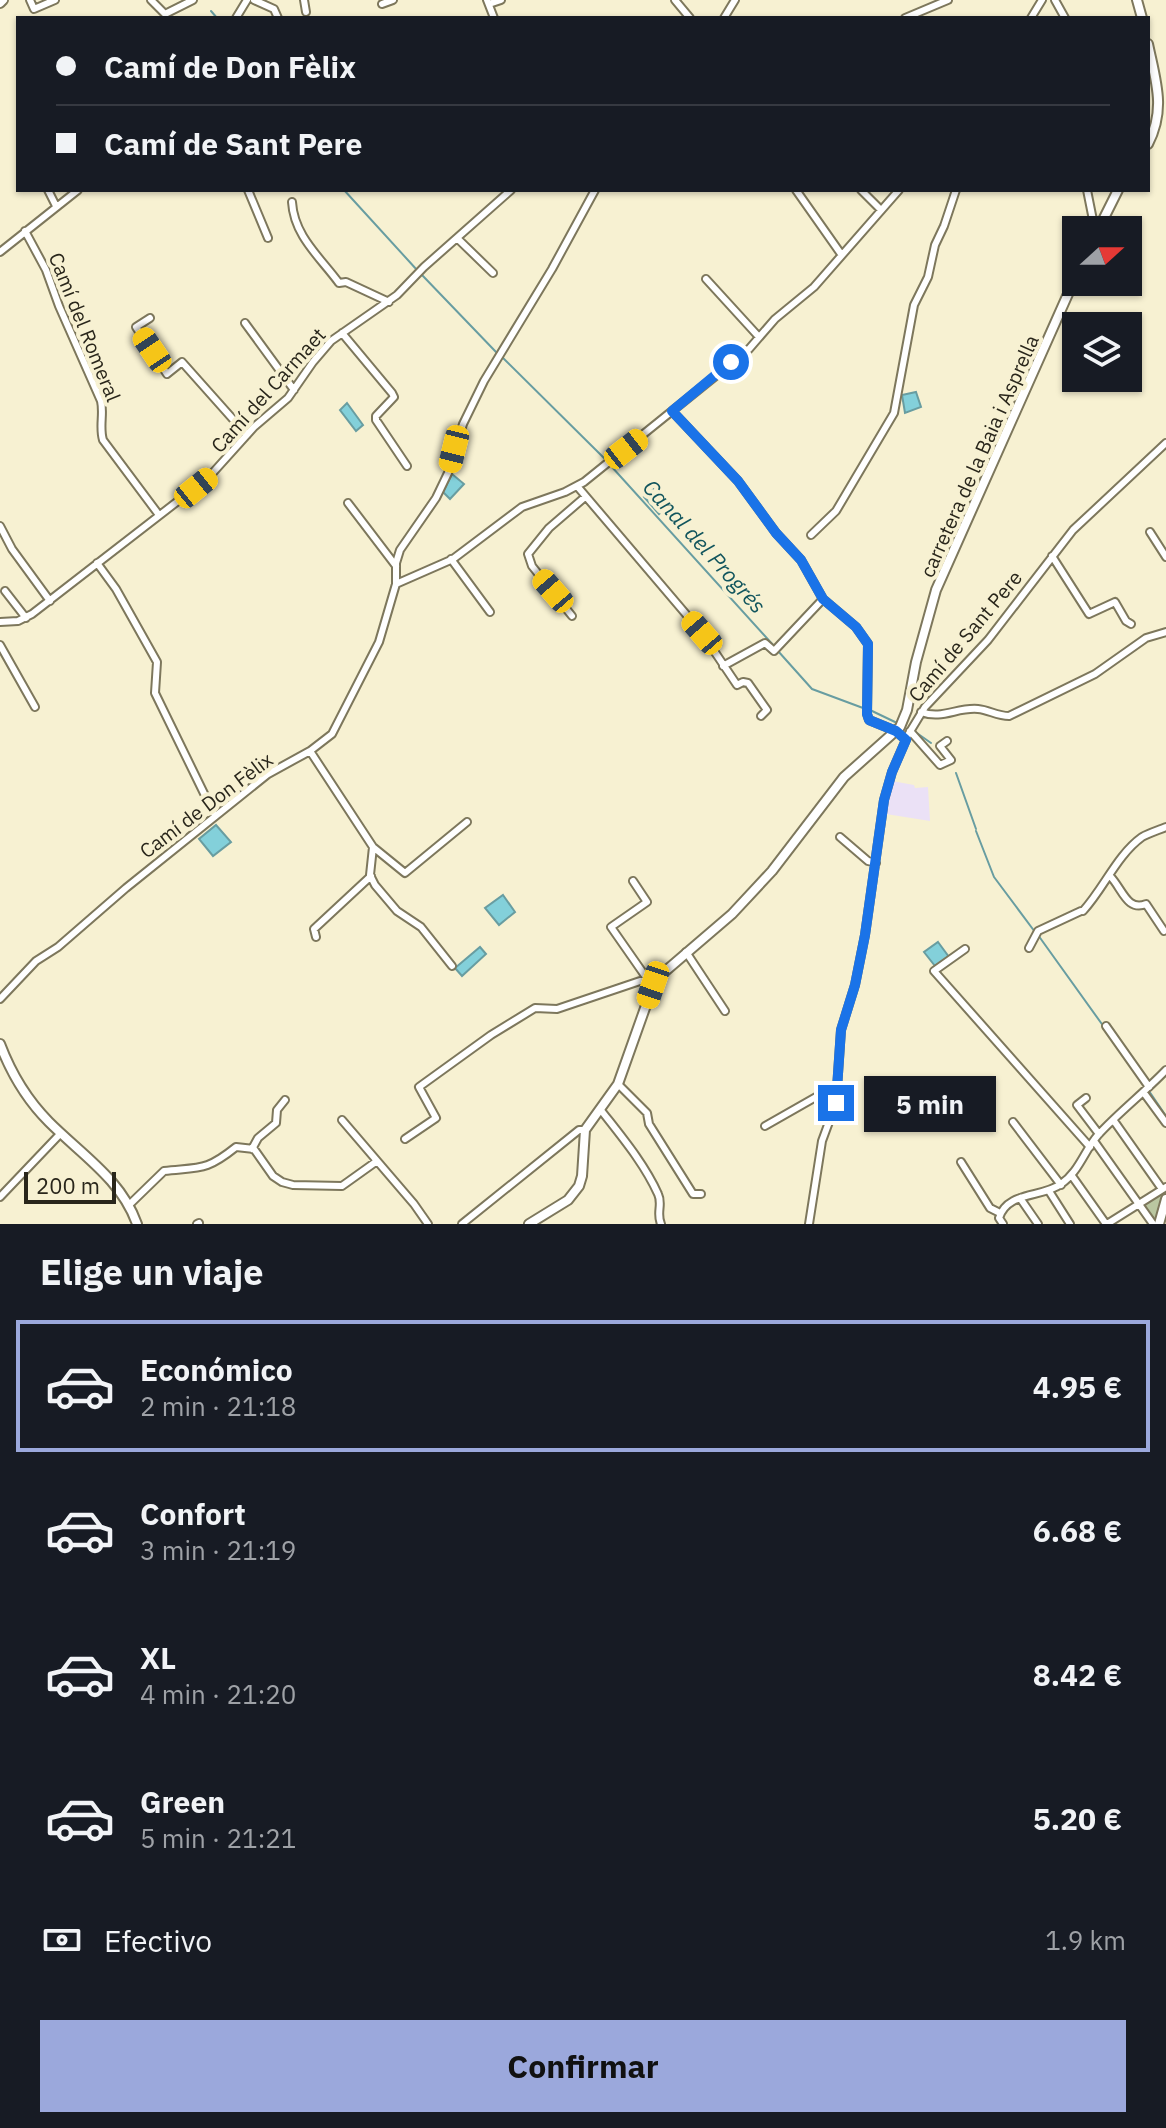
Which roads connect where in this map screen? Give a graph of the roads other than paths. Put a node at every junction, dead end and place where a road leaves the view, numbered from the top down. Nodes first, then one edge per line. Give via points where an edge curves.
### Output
1 (30, 0) edge
2 (55, 0) edge
3 (151, 0) edge
4 (193, 0) edge
5 (254, 0) edge
6 (304, 0) edge
7 (393, 0) edge
8 (501, 0) edge
9 (675, 0) edge
10 (948, 0) edge
11 (488, 2) edge
12 (382, 4) dead end
13 (306, 12) dead end
14 (277, 16) edge
15 (688, 16) edge
16 (910, 16) edge
17 (1150, 53) edge
18 (1150, 141) edge
19 (49, 192) edge
20 (75, 192) edge
21 (249, 192) edge
22 (509, 192) edge
23 (594, 192) edge
24 (797, 192) edge
25 (863, 192) edge
26 (897, 192) edge
27 (955, 192) edge
28 (1087, 192) edge
29 (1117, 192) edge
30 (292, 202) dead end
31 (56, 206) junction
32 (881, 210) junction
33 (1093, 216) edge
34 (1104, 216) edge
35 (25, 231) junction
36 (268, 238) dead end
37 (457, 238) junction
38 (0, 252) edge
39 (841, 254) junction
40 (493, 273) dead end
41 (706, 279) dead end
42 (1068, 296) edge
43 (389, 302) junction
44 (150, 318) dead end
45 (245, 323) dead end
46 (342, 333) junction
47 (759, 337) junction
48 (294, 390) junction
49 (672, 411) junction
50 (247, 435) junction
51 (1166, 443) edge
52 (407, 466) dead end
53 (577, 486) junction
54 (585, 497) junction
55 (348, 503) dead end
56 (159, 515) junction
57 (0, 526) edge
58 (1150, 532) dead end
59 (811, 535) dead end
60 (1052, 556) junction
61 (1166, 557) edge
62 (451, 559) junction
63 (97, 563) junction
64 (396, 566) junction
65 (396, 584) junction
66 (5, 591) dead end
67 (823, 599) junction
68 (50, 601) junction
69 (490, 612) dead end
70 (572, 616) dead end
71 (26, 618) junction
72 (0, 622) edge
73 (1131, 624) dead end
74 (1166, 632) edge
75 (0, 645) edge
76 (723, 666) junction
77 (35, 707) dead end
78 (921, 712) junction
79 (761, 716) dead end
80 (896, 731) junction
81 (910, 731) junction
82 (906, 740) junction
83 (947, 741) dead end
84 (310, 751) junction
85 (215, 816) junction
86 (467, 822) dead end
87 (1166, 827) edge
88 (840, 837) dead end
89 (373, 847) junction
90 (876, 863) junction
91 (371, 876) junction
92 (1110, 876) junction
93 (633, 881) dead end
94 (1164, 931) dead end
95 (316, 937) dead end
96 (1029, 948) dead end
97 (965, 949) dead end
98 (686, 952) junction
99 (452, 966) dead end
100 (651, 980) junction
101 (0, 999) edge
102 (725, 1011) dead end
103 (1106, 1026) dead end
104 (0, 1044) edge
105 (1166, 1070) edge
106 (618, 1084) junction
107 (837, 1085) junction
108 (1145, 1092) junction
109 (1086, 1098) dead end
110 (285, 1100) dead end
111 (1135, 1102) junction
112 (1152, 1102) junction
113 (600, 1109) junction
114 (342, 1120) dead end
115 (1114, 1121) junction
116 (1013, 1122) dead end
117 (1166, 1123) edge
118 (765, 1126) dead end
119 (585, 1130) junction
120 (61, 1133) junction
121 (1099, 1134) junction
122 (405, 1139) dead end
123 (1092, 1144) junction
124 (252, 1149) junction
125 (377, 1161) junction
126 (961, 1162) dead end
127 (1072, 1176) junction
128 (1061, 1185) junction
129 (1164, 1188) edge
130 (1049, 1191) junction
131 (701, 1194) dead end
132 (0, 1197) edge
133 (1020, 1198) junction
134 (1166, 1199) edge
135 (1139, 1204) junction
136 (129, 1205) junction
137 (1000, 1218) edge
138 (810, 1220) edge
139 (1151, 1221) edge
140 (1160, 1221) edge
141 (137, 1224) edge
142 (428, 1224) edge
143 (462, 1224) edge
144 (529, 1224) edge
145 (661, 1224) edge
146 (817, 1224) edge
147 (992, 1224) edge
148 (1038, 1224) edge
149 (1070, 1224) edge
150 (1107, 1224) edge

1 - 2 street via 34,9
3 - 4 street via 163,14
5 - 14 street
6 - 13 street
7 - 12 street
8 - 11 street
9 - 15 street
10 - 16 street
17 - 18 main road via 1162,106
19 - 31 street
20 - 31 street
21 - 36 street
22 - 37 street, Camí del Carmaet
23 - 64 street via 484,381 448,473 400,550
24 - 39 street
25 - 32 street
26 - 32 street
27 - 59 street via 914,305 894,413 836,511
28 - 33 street
29 - 34 main road
30 - 43 street via 292,214 307,244 339,283 353,284
31 - 35 street
32 - 39 street
35 - 38 street
35 - 56 street, Camí del Romeral via 101,401 103,440
37 - 40 street
37 - 43 street, Camí del Carmaet
39 - 47 street
41 - 47 street
42 - 80 main road, carretera de la Baia i Asprella via 942,573 907,710
43 - 46 street, Camí del Carmaet
44 - 50 street via 136,327 167,374 182,362
45 - 48 street
46 - 48 street, Camí del Carmaet
46 - 52 street via 394,397 376,420
47 - 49 street
48 - 50 street, Camí del Carmaet
49 - 53 street
49 - 67 street via 738,481 801,560
50 - 56 street, Camí del Carmaet via 209,477
51 - 60 street, Camí de Sant Pere via 1085,517
53 - 54 street
53 - 62 street via 522,507
54 - 70 street via 528,554
54 - 76 street via 702,633
55 - 64 street
56 - 63 street, Camí del Carmaet
57 - 68 street
58 - 61 street
60 - 73 street via 1089,614 1115,602
60 - 78 street, Camí de Sant Pere via 988,640
62 - 65 street
62 - 69 street
63 - 68 street, Camí del Carmaet
63 - 85 street via 157,662 155,693
64 - 65 street, Camí de Don Fèlix
65 - 84 street, Camí de Don Fèlix via 379,642 348,706 332,734
66 - 71 street
67 - 76 street via 774,651 765,643
67 - 80 street via 868,644 869,720
68 - 71 street, Camí del Carmaet
71 - 72 street, Camí del Carmaet
74 - 78 street via 1146,638 1095,674 1009,716 976,709 944,716
75 - 77 street
76 - 79 street via 737,685 748,683 767,710
78 - 81 street, Camí de Sant Pere
80 - 82 street
80 - 98 main road, carretera de la Baia i Asprella via 844,777 765,880
81 - 82 street, Camí de Sant Pere
81 - 83 street via 940,765 951,760 940,746
82 - 90 street, Camí de Sant Pere via 887,784
84 - 85 street, Camí de Don Fèlix via 268,774
84 - 89 street
85 - 101 street, Camí de Don Fèlix via 36,961
86 - 89 street via 405,873
87 - 92 street via 1142,837
88 - 90 street
89 - 91 street
90 - 107 street, Camí de Sant Pere via 855,985 841,1030
91 - 95 street via 314,929
91 - 99 street via 380,893 421,927
92 - 94 street via 1130,904 1146,904
92 - 96 street via 1082,911 1038,931
93 - 100 street via 647,902 611,927
97 - 123 street via 934,971
98 - 100 main road, carretera de la Baia i Asprella
98 - 102 street
100 - 106 main road, carretera de la Baia i Asprella
100 - 122 street via 557,1009 535,1008 491,1035 419,1087 436,1118
103 - 108 street
104 - 120 main road via 27,1097
105 - 108 street
106 - 113 main road, carretera de la Baia i Asprella
106 - 131 street via 647,1113 693,1194
107 - 118 street
107 - 138 street, Camí de Sant Pere
108 - 111 street
108 - 112 street
109 - 121 street via 1077,1105
110 - 124 street via 276,1123
111 - 112 street
111 - 115 street
112 - 117 street
113 - 119 main road, carretera de la Baia i Asprella
113 - 145 street via 658,1193
114 - 125 street
115 - 121 street
115 - 129 street
116 - 128 street
119 - 143 street
119 - 144 main road via 579,1186 568,1200
120 - 132 street
120 - 136 main road via 119,1188
121 - 123 street
123 - 127 street
123 - 135 street
124 - 125 street via 273,1176 293,1185 342,1186
124 - 136 street via 236,1147 204,1168 164,1171
125 - 142 street
126 - 137 street
127 - 128 street
127 - 150 street
128 - 130 street
129 - 135 street
130 - 133 street
130 - 149 street
133 - 137 street
133 - 148 street
134 - 140 main road
135 - 139 street
135 - 150 street
136 - 141 main road
137 - 147 street
138 - 146 street
139 - 140 street

